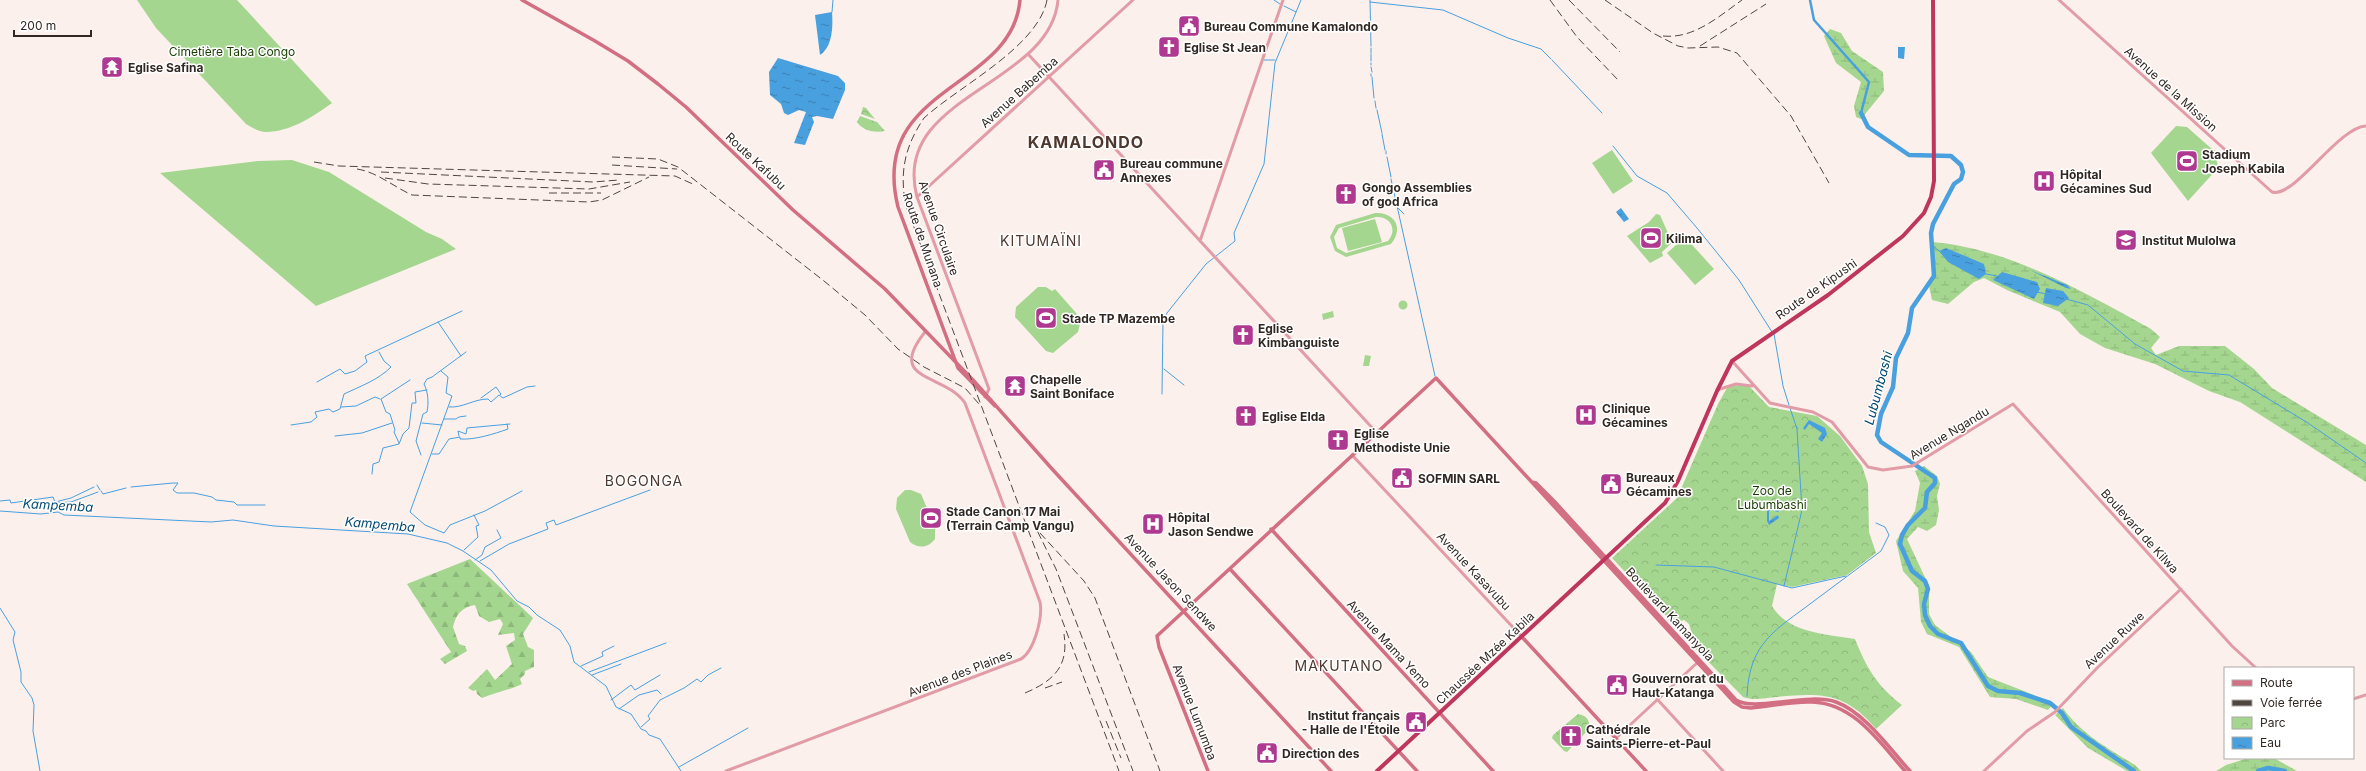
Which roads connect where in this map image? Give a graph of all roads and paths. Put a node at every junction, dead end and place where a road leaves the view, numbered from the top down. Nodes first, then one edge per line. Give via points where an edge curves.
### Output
1 (522, 0) edge
2 (1020, 0) edge
3 (1062, 0) edge
4 (1133, 0) edge
5 (1283, 0) edge
6 (1933, 0) edge
7 (2059, 0) edge
8 (1058, 2) edge
9 (1028, 54) junction
10 (1049, 77) junction
11 (2366, 126) edge
12 (916, 197) junction
13 (1200, 241) junction
14 (925, 332) junction
15 (1732, 361) junction
16 (957, 364) junction
17 (988, 386) junction
18 (1754, 386) junction
19 (982, 390) junction
20 (1717, 391) junction
21 (986, 397) junction
22 (2013, 404) joint
23 (1377, 433) junction
24 (1352, 455) junction
25 (1271, 529) junction
26 (1604, 560) junction
27 (1230, 569) junction
28 (2181, 589) junction
29 (1184, 610) junction
30 (1522, 637) junction
31 (1698, 662) junction
32 (2255, 667) edge
33 (2366, 696) edge
34 (1657, 699) junction
35 (2354, 699) edge
36 (1440, 713) junction
37 (1616, 738) junction
38 (1399, 751) junction
39 (726, 771) edge
40 (1208, 771) edge
41 (1331, 771) edge
42 (1377, 771) edge
43 (1417, 771) edge
44 (1493, 771) edge
45 (1646, 771) edge
46 (1723, 771) edge
47 (1905, 771) edge
48 (1910, 771) edge
49 (1984, 771) edge

1 - 14 main road, Route Kafubu via 628,61 664,88 793,210 864,269
2 - 16 main road, Route de Munana via 1018,17 1006,40 990,57 927,105 917,116 902,141 896,162 895,190 898,207
3 - 8 street
4 - 10 street, Avenue Babemba
5 - 13 street
6 - 15 highway, Route de Kipushi via 1934,181 1924,213 1912,228 1828,295
7 - 11 street, Avenue de la Mission via 2272,192 2280,192 2296,181 2352,131
8 - 9 street, Avenue Circulaire via 1053,21
9 - 10 street
9 - 12 street, Avenue Circulaire via 930,129 916,153 913,165
10 - 12 street, Avenue Babemba
10 - 13 street
12 - 17 street, Avenue Circulaire
13 - 23 street
14 - 16 main road, Route Kafubu
14 - 39 street, Avenue des Plaines via 913,351 912,363 915,371 957,394 965,403 1041,605 1031,649 1025,656 1006,665
15 - 18 street
15 - 20 highway, Route de Kipushi
16 - 19 main road, Avenue Jason Sendwe
16 - 21 main road, Avenue Jason Sendwe
17 - 19 street
17 - 21 street, Avenue Circulaire
18 - 20 street via 1736,384
18 - 22 street, Avenue Ngandu via 1770,403 1813,412 1832,422 1868,468 1883,470 1912,466
19 - 21 main road, Avenue Jason Sendwe
20 - 26 highway, Route de Kipushi via 1672,492 1664,503
21 - 29 main road, Avenue Jason Sendwe
22 - 28 street, Boulevard de Kilwa
23 - 24 main road
23 - 26 main road, Boulevard Kamanyola via 1436,378
24 - 25 main road
24 - 30 street, Avenue Kasavubu
25 - 27 main road
25 - 36 main road, Avenue Mama Yemo
26 - 30 highway, Chaussée Mzée Kabila
26 - 31 main road, Boulevard Kamanyola
27 - 29 main road
27 - 38 main road
28 - 32 street, Boulevard de Kilwa
28 - 49 street, Avenue Ruwe via 2096,668 2062,706 2027,731
29 - 40 main road, Avenue Lumumba via 1157,636
29 - 41 main road, Avenue Jason Sendwe
30 - 36 highway, Chaussée Mzée Kabila
30 - 37 main road, Avenue Kasavubu
31 - 34 street
31 - 47 main road, Boulevard Kamanyola via 1732,700 1742,707 1814,702 1829,704 1843,710 1858,720
31 - 48 main road, Boulevard Kamanyola via 1732,696 1743,703 1813,698 1845,706 1863,721
33 - 35 street
34 - 37 street
34 - 46 street
36 - 38 highway, Chaussée Mzée Kabila
36 - 44 main road, Avenue Mama Yemo
37 - 45 main road, Avenue Kasavubu
38 - 42 highway, Chaussée Mzée Kabila
38 - 43 main road

